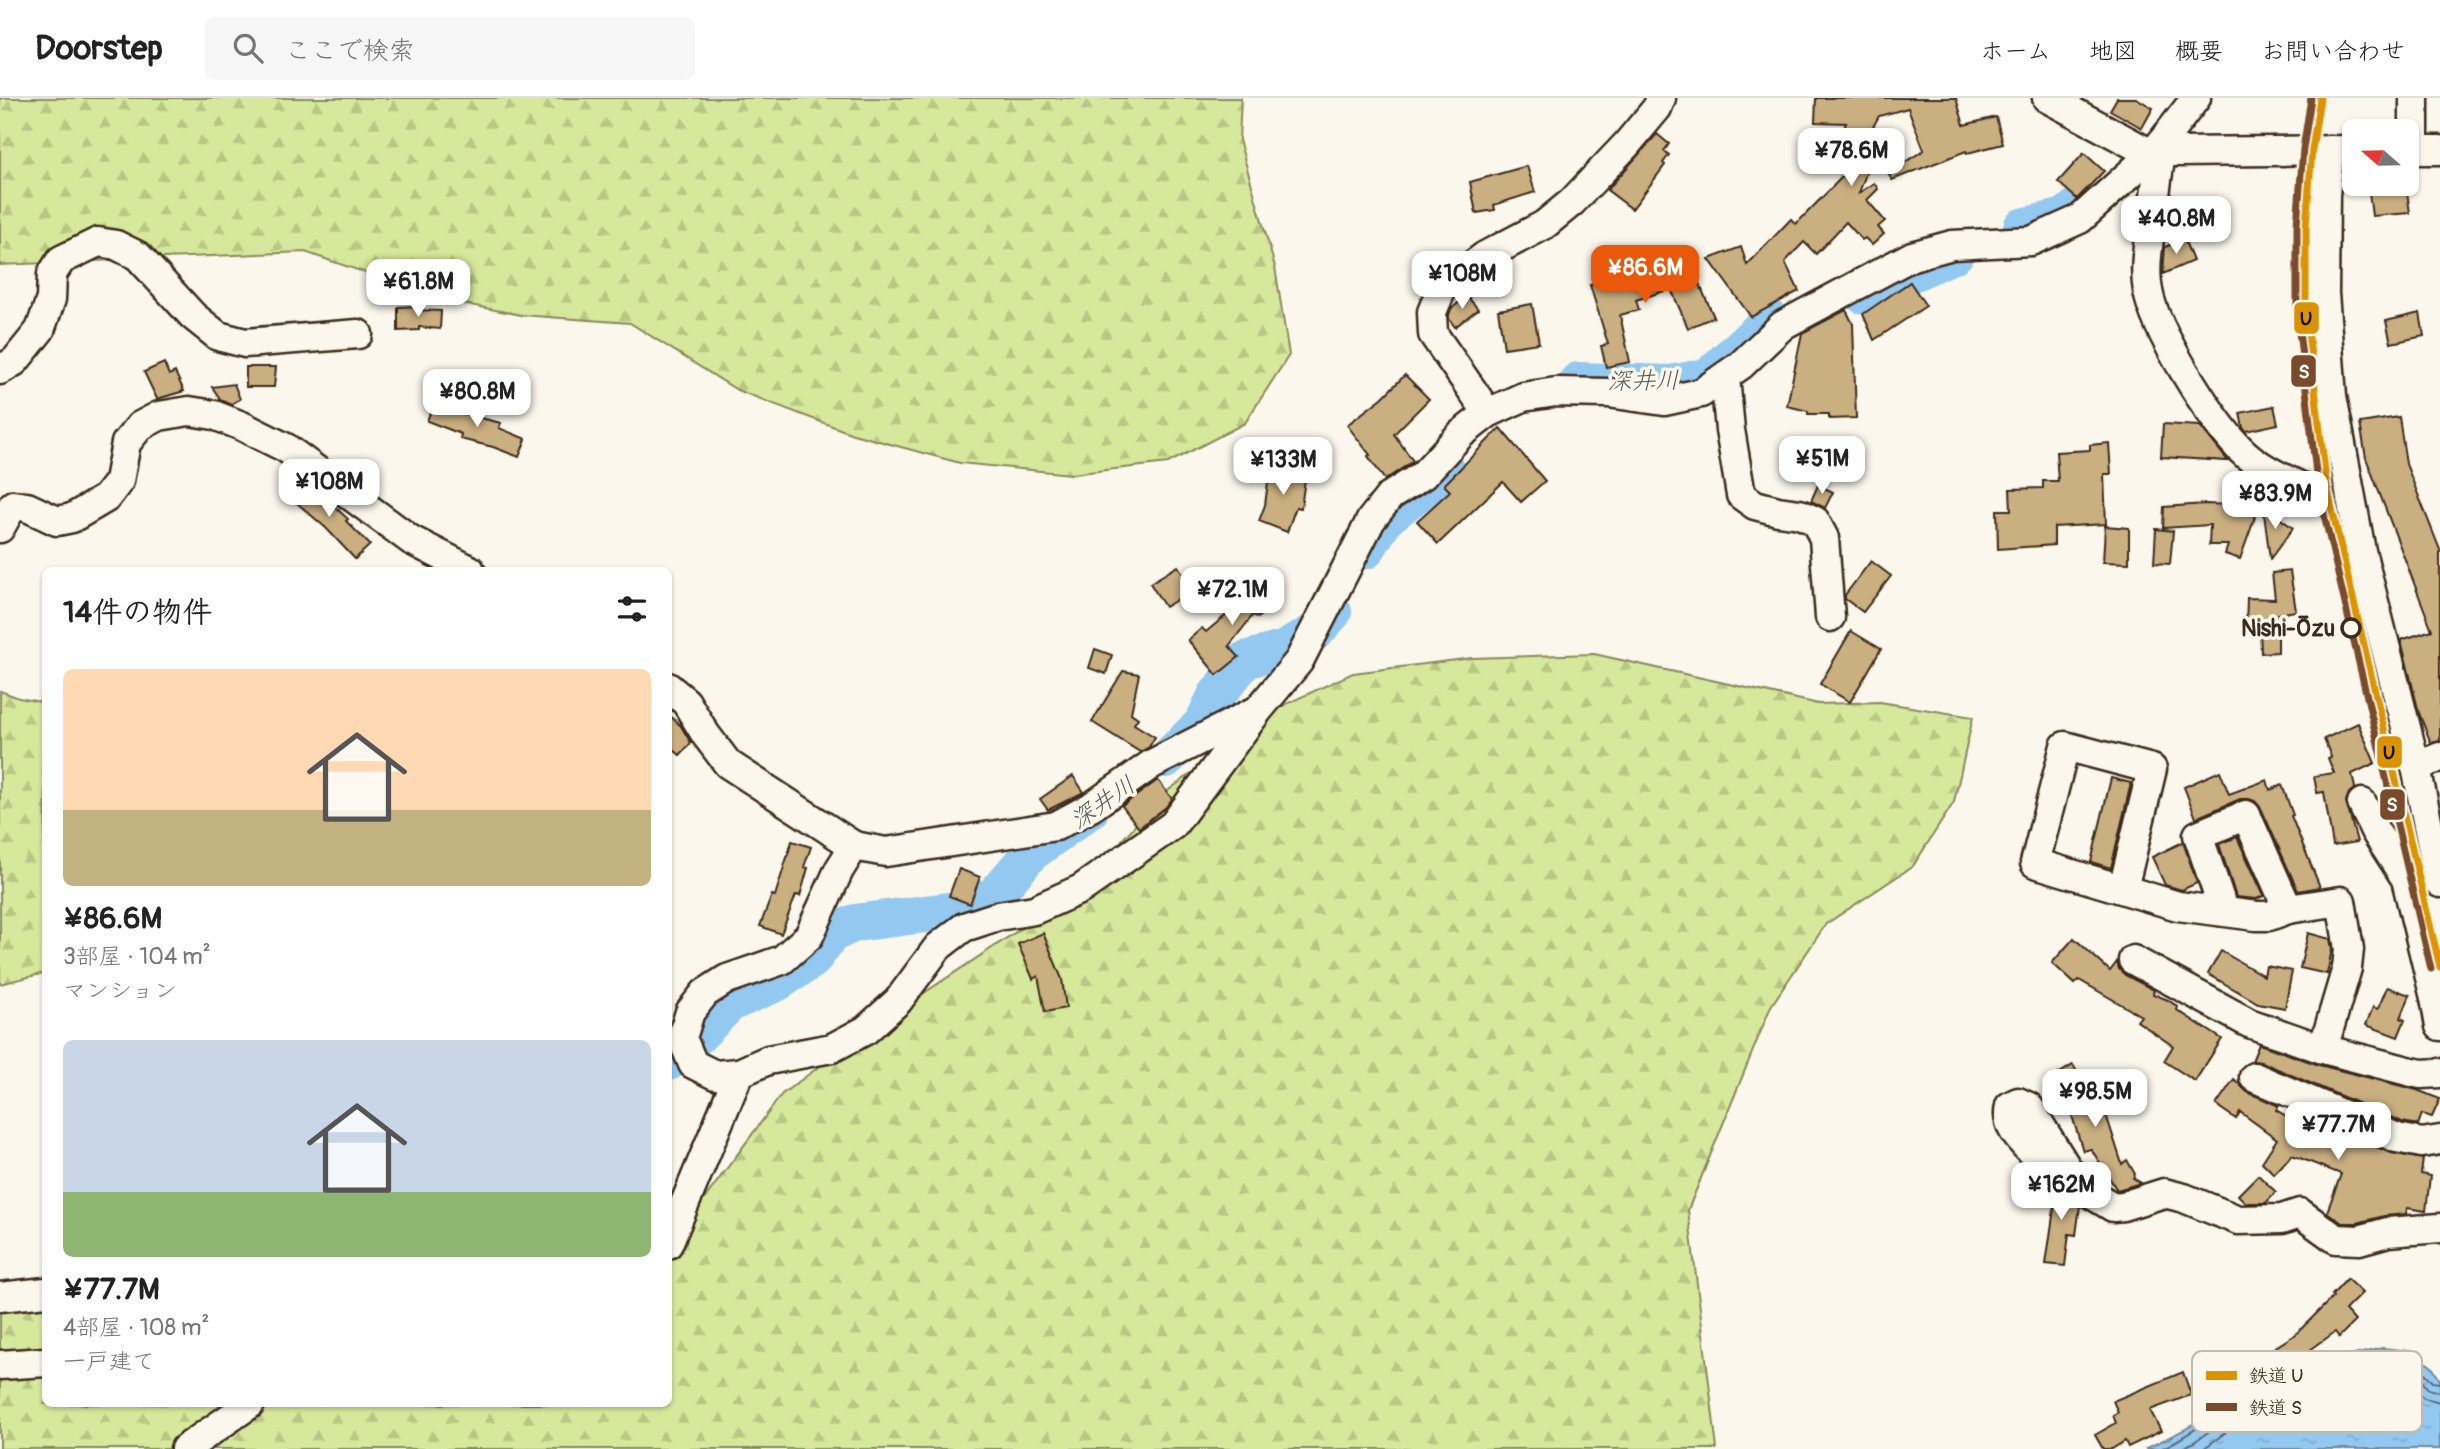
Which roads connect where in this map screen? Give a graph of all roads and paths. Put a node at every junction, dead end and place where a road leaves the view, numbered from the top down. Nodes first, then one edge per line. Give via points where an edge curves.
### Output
1 (1661, 98) edge
2 (2046, 98) edge
3 (2196, 98) edge
4 (2414, 98) edge
5 (2148, 150) junction
6 (2342, 150) edge
7 (2420, 150) edge
8 (358, 334) dead end
9 (0, 370) edge
10 (1725, 377) junction
11 (1488, 413) junction
12 (2308, 490) dead end
13 (0, 528) edge
14 (464, 567) edge
15 (1830, 617) dead end
16 (672, 690) edge
17 (1259, 709) junction
18 (2428, 762) edge
19 (2362, 803) dead end
20 (854, 846) junction
21 (2440, 883) edge
22 (2123, 889) junction
23 (2288, 909) junction
24 (2219, 911) junction
25 (2133, 960) dead end
26 (2440, 1026) edge
27 (2323, 1049) junction
28 (739, 1073) junction
29 (2440, 1073) edge
30 (2254, 1077) dead end
31 (2440, 1140) edge
32 (2038, 1159) dead end
33 (2440, 1228) edge
34 (672, 1234) edge
35 (42, 1292) edge
36 (0, 1297) edge
37 (42, 1362) edge
38 (0, 1365) edge
39 (246, 1407) edge
40 (185, 1449) edge

1 - 11 street via 1627,145 1572,202 1544,225 1485,256 1442,288 1432,312 1433,334
2 - 5 street
3 - 5 street
4 - 7 street
5 - 6 street
5 - 10 street via 2080,219 2031,241 1952,245 1912,256 1783,325
5 - 12 street via 2147,289 2154,315 2173,352 2240,449
6 - 18 street via 2325,195 2324,293 2332,396 2361,551
8 - 9 street via 245,343 218,336 193,316 138,256 98,242 61,260 52,275 51,299 40,330 15,361
10 - 11 street via 1701,393 1664,401 1556,392 1523,397
10 - 15 street via 1741,495 1755,505 1815,521 1824,538
11 - 17 street via 1423,475 1390,496 1371,520 1299,661
13 - 14 street via 13,505 57,521 72,518 106,498 119,481 126,443 140,426 159,416 189,411 214,415 286,448 411,540
16 - 20 street via 686,702 729,764
17 - 20 street via 1152,764 1056,826 886,852
17 - 28 street via 1173,825 1138,851 1081,889 1034,910 964,927 938,947 898,1001 866,1030 832,1048 768,1060
18 - 21 street
19 - 26 street via 2406,879
20 - 28 street via 809,936 782,960 727,979 705,993 690,1012 682,1038 693,1063 715,1075
22 - 22 street via 2152,769 2066,746 2035,863
22 - 24 street via 2178,906
23 - 24 street via 2269,916
23 - 24 street via 2246,815 2198,835 2220,900
23 - 27 street via 2341,901 2348,958
25 - 27 street via 2249,1023
27 - 29 street via 2408,1072
28 - 34 street
30 - 31 street via 2397,1138 2422,1143
32 - 33 street via 2010,1126 2010,1106 2018,1102 2029,1107 2068,1170 2088,1192 2113,1207 2164,1194 2238,1220 2282,1219 2300,1213 2336,1238 2359,1240 2388,1232
35 - 36 street
37 - 38 street
39 - 40 street

